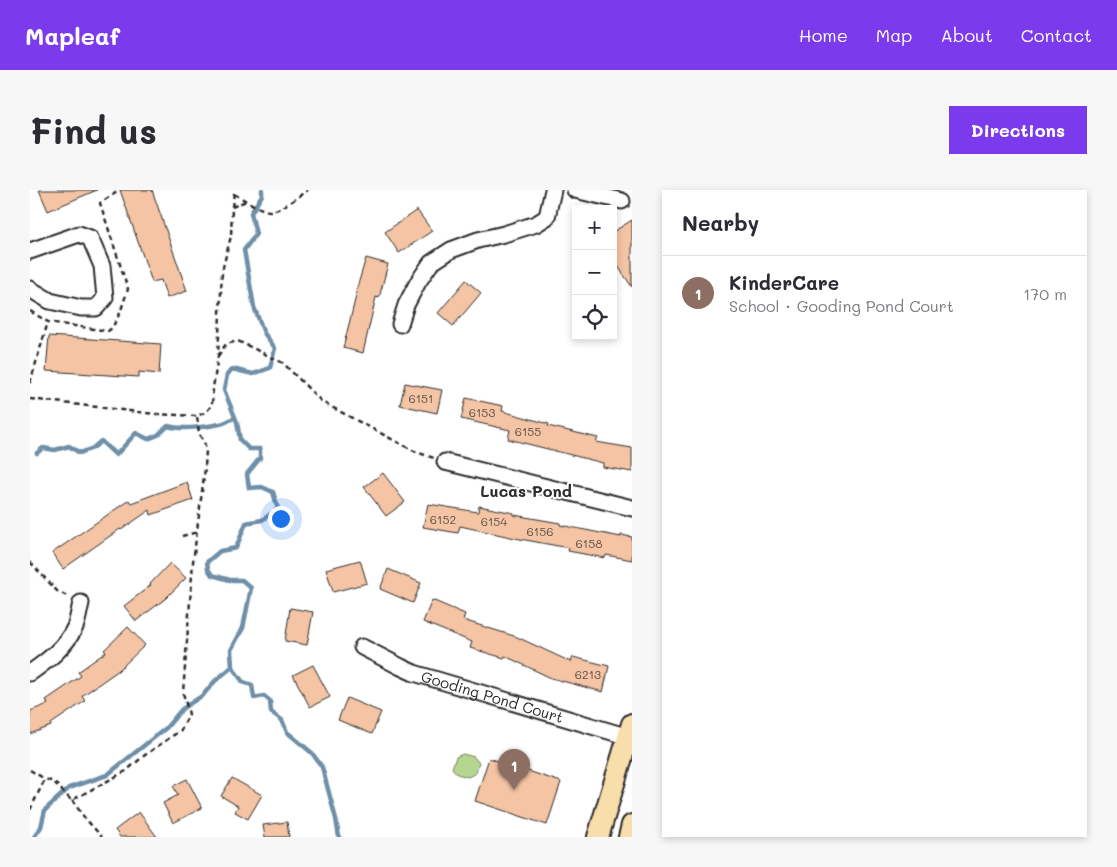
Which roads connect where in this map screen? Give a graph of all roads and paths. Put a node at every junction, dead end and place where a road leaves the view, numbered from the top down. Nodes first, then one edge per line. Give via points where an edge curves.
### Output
1 (308, 190) edge
2 (552, 190) edge
3 (575, 190) edge
4 (233, 192) edge
5 (246, 201) junction
6 (622, 201) dead end
7 (232, 208) junction
8 (30, 252) edge
9 (30, 289) edge
10 (30, 311) edge
11 (400, 324) dead end
12 (218, 356) junction
13 (30, 383) edge
14 (30, 399) edge
15 (197, 416) junction
16 (444, 462) joint
17 (632, 508) edge
18 (198, 532) junction
19 (182, 536) dead end
20 (30, 562) edge
21 (81, 604) joint
22 (362, 647) dead end
23 (30, 673) edge
24 (630, 733) edge
25 (30, 770) edge
26 (45, 778) junction
27 (71, 800) junction
28 (30, 810) edge
29 (632, 825) edge
30 (102, 837) edge
31 (598, 837) edge
32 (628, 837) edge

1 - 5 path via 276,210 269,211
2 - 11 street via 547,217 536,224 478,240 430,263 406,305
3 - 6 street
4 - 5 path
4 - 7 path
5 - 7 path
7 - 12 path via 231,236 222,271
8 - 9 street via 79,234 90,238 102,266 106,298 96,308 81,308 50,301
10 - 13 path via 48,322
12 - 15 path via 212,405
12 - 16 path via 226,344 238,340 283,363 322,402 416,452
14 - 15 path
15 - 18 path via 199,434 206,450
16 - 17 street
18 - 19 path
18 - 27 path via 183,693 189,714 182,730 126,770
20 - 21 path via 57,591
21 - 23 street via 76,625 63,645
22 - 24 street, Gooding Pond Court via 414,673
24 - 31 main road
25 - 26 path
26 - 27 path via 54,782
26 - 28 path
27 - 30 path
29 - 32 main road

